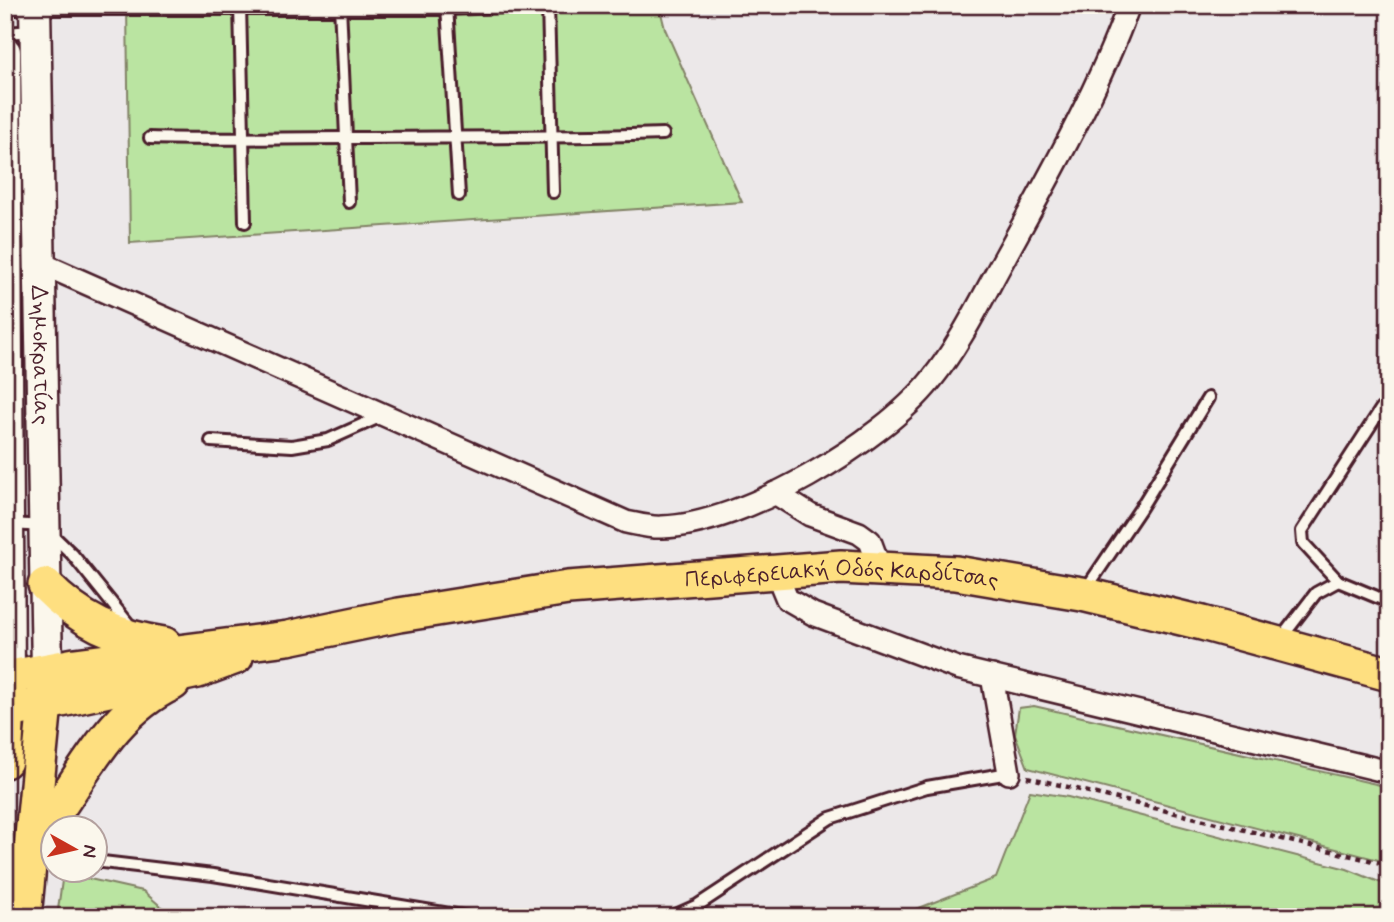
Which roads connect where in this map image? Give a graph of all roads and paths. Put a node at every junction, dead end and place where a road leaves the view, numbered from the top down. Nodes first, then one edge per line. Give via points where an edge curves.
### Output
1 (566, 5) edge
2 (1129, 5) edge
3 (548, 6) edge
4 (240, 7) edge
5 (340, 7) edge
6 (447, 7) edge
7 (5, 9) edge
8 (36, 15) edge
9 (5, 33) edge
10 (5, 52) edge
11 (663, 134) dead end
12 (150, 138) dead end
13 (346, 138) junction
14 (455, 138) junction
15 (551, 138) junction
16 (243, 141) junction
17 (553, 192) dead end
18 (459, 195) dead end
19 (349, 202) dead end
20 (6, 222) edge
21 (245, 222) dead end
22 (38, 261) junction
23 (1208, 398) dead end
24 (1389, 406) edge
25 (384, 415) junction
26 (211, 441) dead end
27 (775, 493) junction
28 (9, 524) junction
29 (43, 526) junction
30 (880, 568) junction
31 (782, 570) junction
32 (1338, 581) junction
33 (45, 586) joint
34 (1082, 594) junction
35 (1389, 602) edge
36 (72, 611) junction
37 (1278, 642) junction
38 (196, 660) junction
39 (47, 670) junction
40 (1389, 674) edge
41 (992, 676) junction
42 (7, 678) edge
43 (46, 704) junction
44 (7, 712) edge
45 (5, 761) edge
46 (1389, 772) edge
47 (1009, 773) junction
48 (34, 855) junction
49 (108, 863) edge
50 (1389, 865) edge
51 (24, 917) edge
52 (468, 917) edge
53 (671, 917) edge

1 - 3 lane
2 - 27 street via 1050,176 932,379 867,440
3 - 6 lane
3 - 15 lane
4 - 5 lane
4 - 8 lane
4 - 16 lane
5 - 6 lane
5 - 13 lane
6 - 14 lane
7 - 8 lane
8 - 9 lane
8 - 22 main road, Δημοκρατίας
10 - 20 main road, Δημοκρατίας
11 - 15 lane
12 - 16 lane
13 - 14 lane
13 - 16 lane
13 - 19 lane
14 - 15 lane
14 - 18 lane
15 - 17 lane
16 - 21 lane
20 - 28 main road, Δημοκρατίας
22 - 25 street
22 - 29 main road, Δημοκρατίας
23 - 34 lane
24 - 32 lane via 1381,409 1302,531 1303,544
25 - 26 lane via 328,440 292,446
25 - 27 street via 626,522 661,527 707,521
27 - 30 street via 810,515 859,533 870,541
28 - 29 lane
28 - 42 main road, Δημοκρατίας
29 - 33 main road, Δημοκρατίας
29 - 36 lane via 72,554
30 - 31 main road, Περιφερειακή Οδός Καρδίτσας
30 - 34 main road, Περιφερειακή Οδός Καρδίτσας via 956,573
31 - 38 main road, Περιφερειακή Οδός Καρδίτσας via 515,595
31 - 41 street via 787,599 813,614 957,668
32 - 35 lane
32 - 37 lane via 1316,593
33 - 36 main road
34 - 37 main road, Περιφερειακή Οδός Καρδίτσας
36 - 38 main road via 108,632
36 - 39 main road
37 - 40 main road, Περιφερειακή Οδός Καρδίτσας
38 - 39 main road, Περιφερειακή Οδός Καρδίτσας
38 - 43 main road, Περιφερειακή Οδός Καρδίτσας
38 - 48 main road via 120,721 86,762
39 - 42 main road, Περιφερειακή Οδός Καρδίτσας
39 - 43 main road
41 - 46 street
41 - 47 street
42 - 44 main road
43 - 44 main road, Περιφερειακή Οδός Καρδίτσας
43 - 48 main road
44 - 45 main road
47 - 50 path
47 - 53 lane via 927,787 830,818 698,905
48 - 51 main road
49 - 52 lane via 214,874

